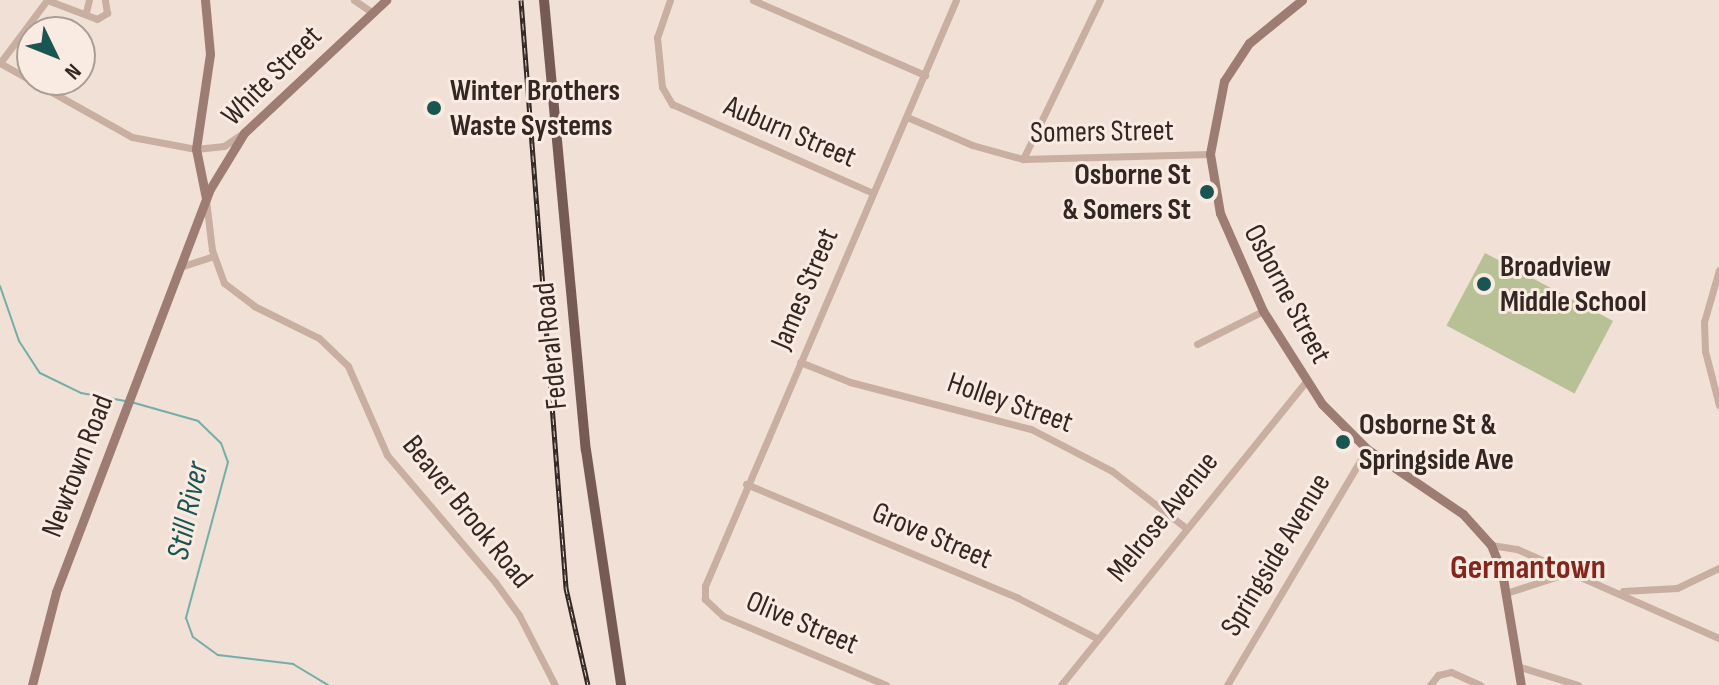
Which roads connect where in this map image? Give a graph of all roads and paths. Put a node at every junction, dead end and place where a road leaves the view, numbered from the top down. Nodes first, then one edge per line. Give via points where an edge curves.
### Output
1 (47, 0) edge
2 (89, 0) edge
3 (105, 0) edge
4 (205, 0) edge
5 (354, 0) edge
6 (386, 0) edge
7 (544, 0) edge
8 (670, 0) edge
9 (753, 0) edge
10 (956, 0) edge
11 (1100, 0) edge
12 (1302, 0) edge
13 (86, 12) junction
14 (372, 12) junction
15 (0, 63) edge
16 (925, 75) junction
17 (907, 117) junction
18 (244, 133) junction
19 (196, 149) junction
20 (1210, 154) junction
21 (1023, 159) junction
22 (873, 193) junction
23 (206, 198) junction
24 (213, 256) junction
25 (180, 267) junction
26 (1719, 270) edge
27 (1715, 296) edge
28 (1263, 311) junction
29 (1197, 344) dead end
30 (800, 362) junction
31 (1306, 381) junction
32 (1719, 405) edge
33 (1367, 449) junction
34 (746, 484) junction
35 (1186, 528) junction
36 (1491, 545) junction
37 (1719, 568) edge
38 (1565, 574) junction
39 (1617, 590) junction
40 (1506, 593) junction
41 (705, 599) joint
42 (1097, 638) junction
43 (1719, 638) edge
44 (1517, 666) junction
45 (32, 685) edge
46 (555, 685) edge
47 (621, 685) edge
48 (886, 685) edge
49 (1061, 685) edge
50 (1227, 685) edge
51 (1430, 685) edge
52 (1480, 685) edge
53 (1521, 685) edge
54 (1578, 685) edge

1 - 13 street via 64,10
1 - 15 street
2 - 13 street
3 - 13 street via 104,16 93,18
4 - 19 main road via 210,54
5 - 14 street
6 - 14 main road, White Street
7 - 47 main road, Federal Road via 586,450
8 - 22 street, Auburn Street via 657,37 658,63 672,104
9 - 16 street
10 - 16 street, James Street
11 - 21 street
12 - 20 main road, Osborne Street via 1249,43 1230,70 1215,108
14 - 18 main road, White Street
15 - 19 street via 132,137
16 - 17 street, James Street
17 - 21 street, Somers Street via 972,145
17 - 22 street, James Street
18 - 19 street via 224,146
18 - 23 main road, White Street
19 - 23 main road
20 - 21 street, Somers Street
20 - 28 main road, Osborne Street via 1223,224
22 - 30 street, James Street
23 - 24 street, Beaver Brook Road
23 - 25 main road, Newtown Road
24 - 25 street
24 - 46 street, Beaver Brook Road via 234,295 319,338 348,366 387,455 495,582 519,615
25 - 45 main road, Newtown Road via 47,619
26 - 27 street
27 - 32 street via 1705,351
28 - 29 street
28 - 31 main road, Osborne Street
30 - 34 street, James Street
30 - 35 street, Holley Street via 850,382 1031,429 1112,471
31 - 33 main road, Osborne Street
31 - 35 street, Melrose Avenue
33 - 36 main road, Osborne Street via 1471,521
33 - 50 street, Springside Avenue
34 - 41 street, James Street via 708,573
34 - 42 street, Grove Street via 1018,598
35 - 42 street, Melrose Avenue
36 - 38 street via 1517,549
36 - 40 main road
37 - 39 street via 1677,588
38 - 39 street
38 - 40 street
39 - 43 street
40 - 44 main road
41 - 48 street, Olive Street via 723,616
42 - 49 street, Melrose Avenue
44 - 53 main road
44 - 54 street
51 - 52 street via 1451,672

